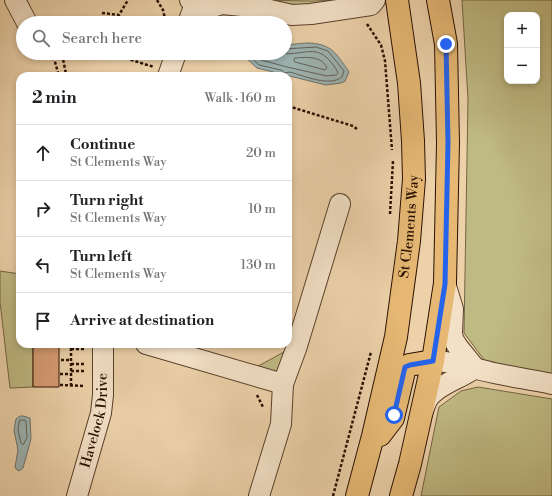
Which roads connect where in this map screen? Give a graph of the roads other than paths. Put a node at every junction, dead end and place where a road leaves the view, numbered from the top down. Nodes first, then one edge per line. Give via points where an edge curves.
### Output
1 (15, 0) edge
2 (375, 0) edge
3 (397, 0) edge
4 (438, 0) edge
5 (192, 2) edge
6 (225, 2) edge
7 (23, 16) edge
8 (189, 16) edge
9 (170, 60) edge
10 (161, 71) edge
11 (340, 204) dead end
12 (445, 284) junction
13 (93, 348) edge
14 (160, 348) edge
15 (433, 361) junction
16 (475, 368) junction
17 (282, 384) junction
18 (552, 384) edge
19 (421, 413) junction
20 (370, 450) junction
21 (77, 496) edge
22 (259, 496) edge
23 (357, 496) edge
24 (401, 496) edge

1 - 7 street
2 - 6 street via 371,5 297,15
3 - 20 main road, St Clements Way via 409,82 413,187 409,241 396,337
4 - 12 main road via 446,44 448,143
5 - 6 street via 209,8
5 - 8 street
9 - 10 street
11 - 17 street via 296,349
12 - 15 main road
12 - 16 street via 453,309 454,340
13 - 21 street, Havelock Drive via 102,407
14 - 17 street
15 - 16 street
15 - 19 main road
15 - 20 main road, St Clements Way via 405,367 392,418
16 - 18 street
16 - 19 street via 432,394
17 - 22 street via 281,424
19 - 24 main road
20 - 23 main road, St Clements Way

